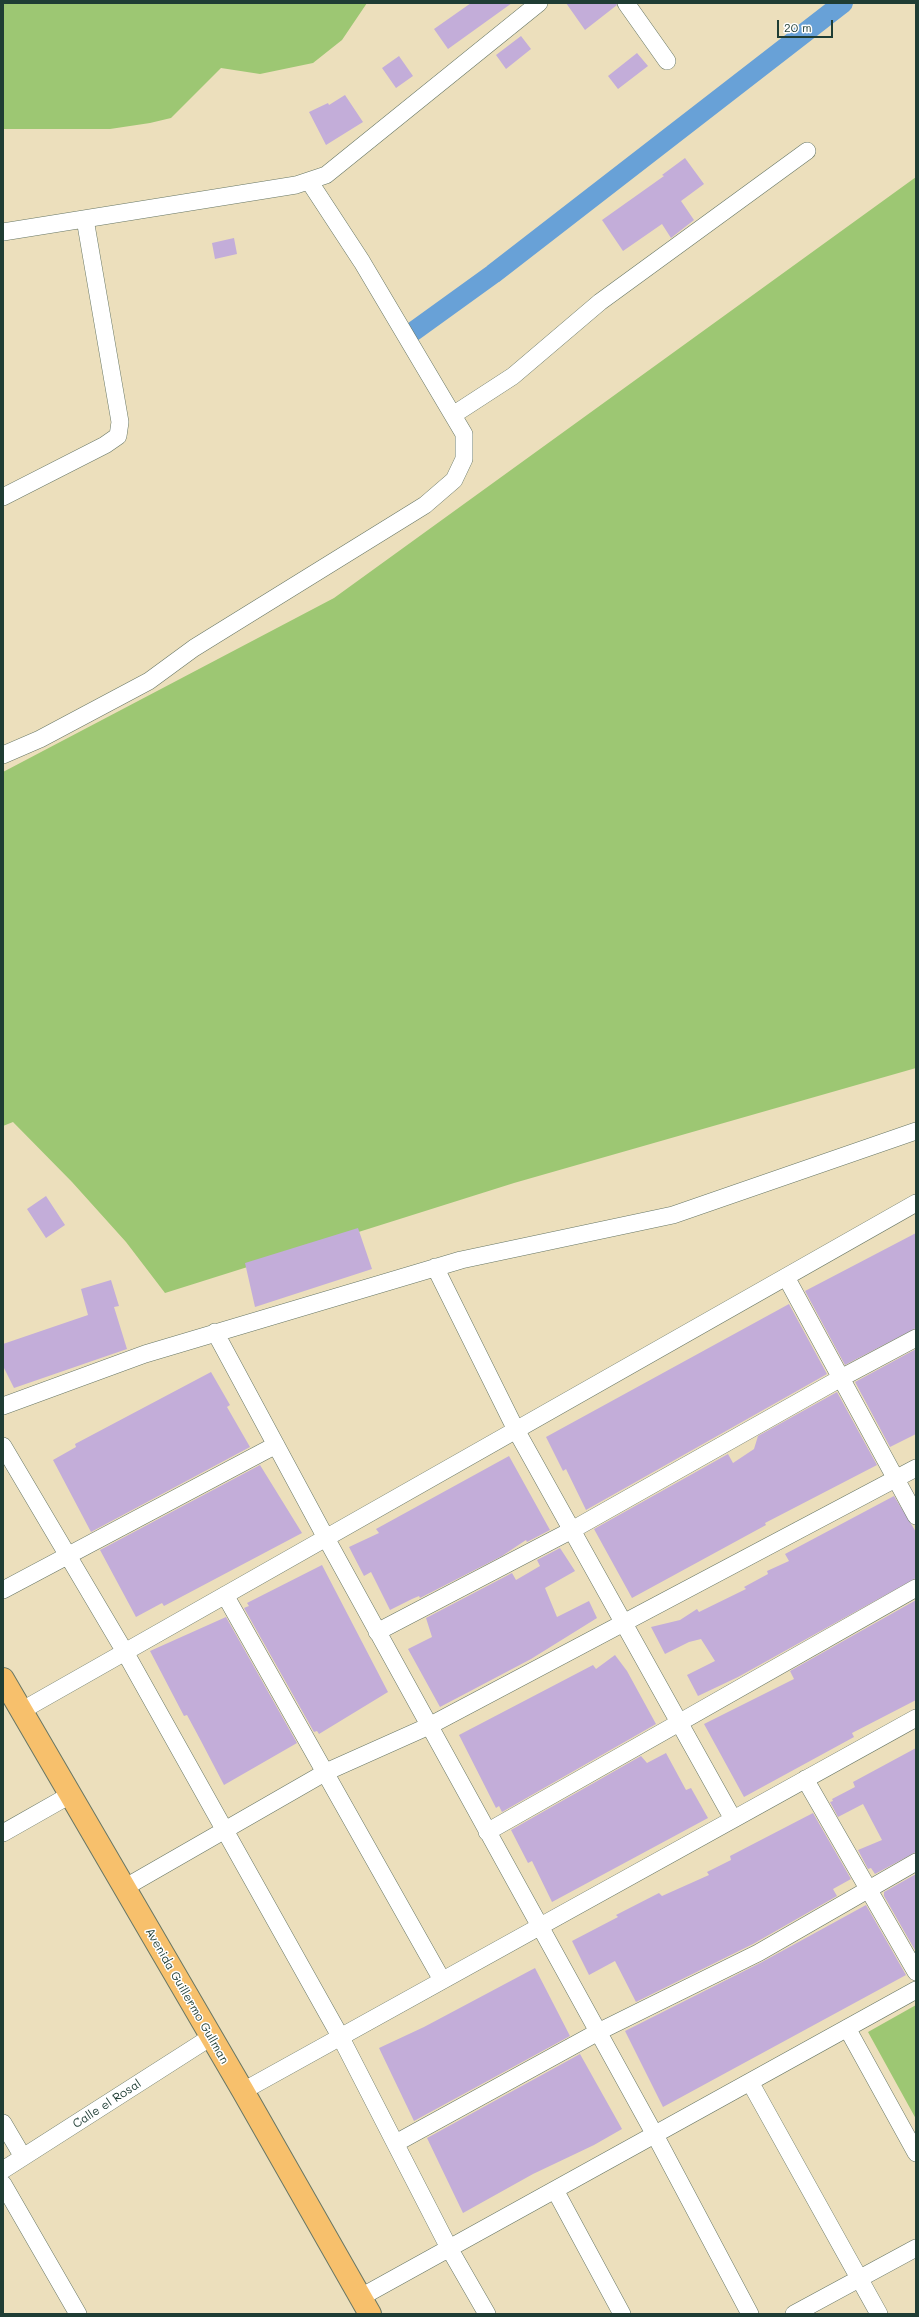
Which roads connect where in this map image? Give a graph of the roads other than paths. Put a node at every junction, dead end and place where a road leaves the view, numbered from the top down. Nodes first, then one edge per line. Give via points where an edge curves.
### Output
1 (539, 3) edge
2 (626, 3) edge
3 (667, 61) dead end
4 (807, 151) dead end
5 (309, 181) junction
6 (85, 219) junction
7 (3, 232) edge
8 (453, 415) junction
9 (3, 497) edge
10 (3, 755) edge
11 (916, 1131) edge
12 (916, 1203) edge
13 (436, 1268) junction
14 (786, 1277) junction
15 (216, 1332) junction
16 (916, 1338) edge
17 (841, 1378) junction
18 (3, 1406) edge
19 (516, 1430) junction
20 (276, 1445) junction
21 (3, 1446) edge
22 (916, 1468) edge
23 (896, 1479) junction
24 (916, 1516) edge
25 (572, 1530) junction
26 (326, 1538) junction
27 (69, 1555) junction
28 (916, 1588) edge
29 (3, 1590) edge
30 (225, 1595) junction
31 (624, 1623) junction
32 (377, 1632) junction
33 (125, 1652) junction
34 (3, 1679) edge
35 (21, 1711) junction
36 (916, 1718) edge
37 (680, 1723) junction
38 (429, 1726) junction
39 (326, 1772) junction
40 (805, 1779) junction
41 (70, 1795) junction
42 (733, 1819) junction
43 (224, 1829) junction
44 (487, 1832) junction
45 (3, 1833) edge
46 (916, 1862) edge
47 (124, 1888) junction
48 (868, 1890) junction
49 (539, 1926) junction
50 (916, 1972) edge
51 (442, 1980) junction
52 (916, 1990) edge
53 (847, 2028) junction
54 (598, 2032) junction
55 (340, 2036) junction
56 (211, 2037) junction
57 (750, 2082) junction
58 (243, 2091) junction
59 (3, 2123) edge
60 (655, 2135) junction
61 (396, 2143) junction
62 (916, 2153) edge
63 (23, 2157) junction
64 (3, 2170) edge
65 (3, 2184) edge
66 (555, 2190) junction
67 (449, 2248) junction
68 (916, 2248) edge
69 (859, 2279) junction
70 (366, 2306) edge
71 (78, 2314) edge
72 (487, 2314) edge
73 (622, 2314) edge
74 (750, 2314) edge
75 (794, 2314) edge
76 (879, 2314) edge

1 - 5 street via 340,166 326,175
2 - 3 street
4 - 8 street via 600,302 513,376
5 - 6 street
5 - 8 street via 362,262
6 - 7 street
6 - 9 street via 120,422 118,436
8 - 10 street via 464,434 464,459 454,480 425,506 194,648 149,681 40,739
11 - 13 street via 673,1215 461,1260
12 - 14 street
13 - 15 street
13 - 19 street
14 - 17 street
14 - 19 street
15 - 18 street via 145,1354
15 - 20 street
16 - 17 street
17 - 23 street
17 - 25 street
19 - 25 street
19 - 26 street
20 - 26 street
20 - 27 street
21 - 27 street
22 - 23 street
23 - 24 street
23 - 31 street
25 - 31 street
25 - 32 street
26 - 30 street
26 - 32 street
27 - 29 street
27 - 33 street
28 - 37 street
30 - 33 street
30 - 39 street
31 - 37 street
31 - 38 street
32 - 38 street
33 - 35 street
33 - 43 street
34 - 35 main road, Avenida Guillermo Gullman
35 - 41 main road, Avenida Guillermo Gullman
36 - 40 street
37 - 42 street
37 - 44 street
38 - 39 street
38 - 44 street
39 - 43 street
39 - 51 street
40 - 42 street
40 - 48 street
41 - 45 street
41 - 47 main road, Avenida Guillermo Gullman
42 - 49 street
43 - 47 street
43 - 55 street
44 - 49 street
46 - 48 street
47 - 56 main road, Avenida Guillermo Gullman
48 - 50 street
48 - 54 street via 758,1953
49 - 51 street
49 - 54 street
51 - 55 street
52 - 53 street
53 - 57 street
53 - 62 street
54 - 60 street
54 - 61 street
55 - 58 street
55 - 61 street
56 - 58 main road, Avenida Guillermo Gullman
56 - 63 street, Calle el Rosal
57 - 60 street
57 - 69 street
58 - 70 main road, Avenida Guillermo Gullman
59 - 63 street
60 - 66 street
60 - 74 street
61 - 67 street
63 - 64 street, Calle el Rosal
65 - 71 street
66 - 67 street
66 - 73 street
67 - 70 street
67 - 72 street
68 - 69 street
69 - 75 street
69 - 76 street

